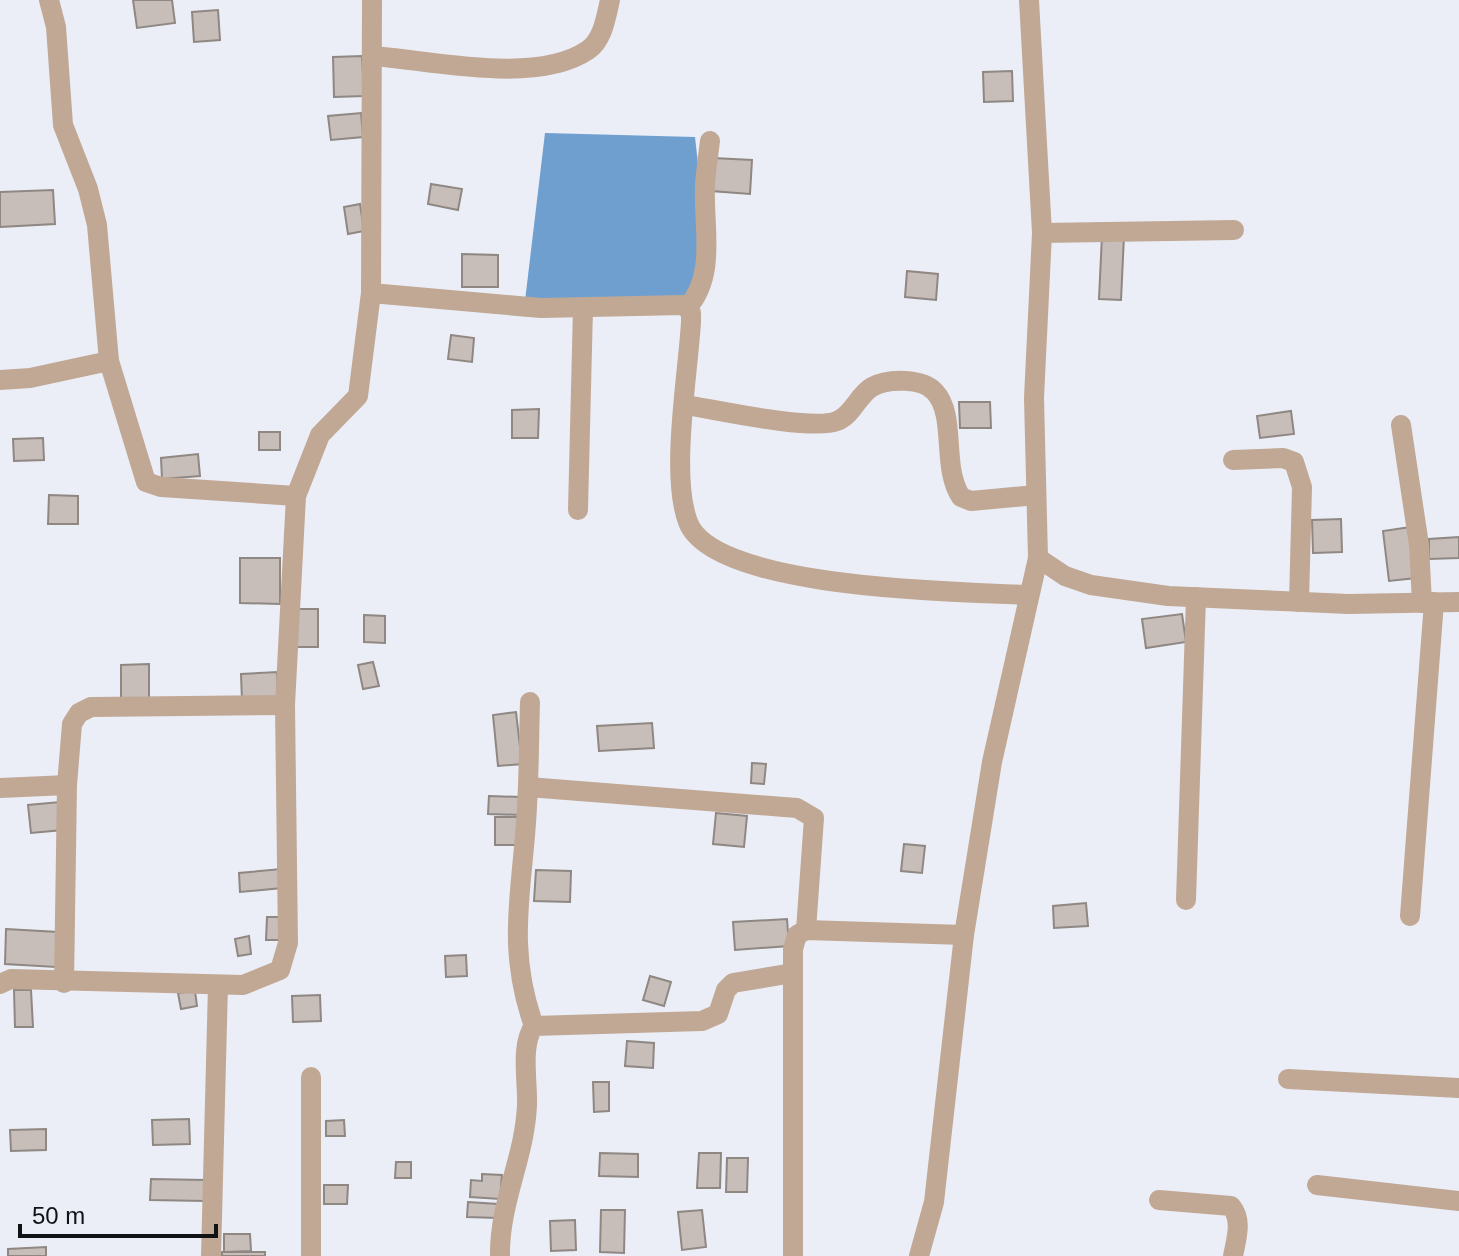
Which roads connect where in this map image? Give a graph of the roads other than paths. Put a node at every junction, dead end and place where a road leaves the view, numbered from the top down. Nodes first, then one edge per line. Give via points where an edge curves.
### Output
1 (49, 0) edge
2 (372, 0) edge
3 (610, 0) edge
4 (1029, 0) edge
5 (374, 56) junction
6 (710, 141) dead end
7 (1234, 230) dead end
8 (1042, 233) junction
9 (371, 293) junction
10 (583, 308) junction
11 (687, 308) junction
12 (109, 361) junction
13 (0, 380) edge
14 (686, 405) junction
15 (1401, 425) dead end
16 (1233, 460) dead end
17 (1036, 495) junction
18 (296, 496) junction
19 (578, 510) dead end
20 (1038, 558) junction
21 (1029, 595) junction
22 (1196, 597) junction
23 (1299, 602) junction
24 (1459, 602) edge
25 (1428, 603) junction
26 (530, 702) dead end
27 (285, 705) junction
28 (67, 785) junction
29 (528, 787) junction
30 (0, 788) edge
31 (1186, 900) dead end
32 (1410, 916) dead end
33 (806, 930) junction
34 (964, 935) junction
35 (793, 973) junction
36 (64, 983) junction
37 (0, 984) edge
38 (218, 985) junction
39 (534, 1026) junction
40 (311, 1077) dead end
41 (1288, 1079) dead end
42 (1459, 1088) edge
43 (1317, 1185) dead end
44 (1159, 1200) dead end
45 (1459, 1201) edge
46 (211, 1256) edge
47 (311, 1256) edge
48 (500, 1256) edge
49 (793, 1256) edge
50 (919, 1256) edge
51 (1233, 1256) edge

1 - 12 street via 63,125 97,225
2 - 5 street
3 - 5 street via 598,40 588,51 526,70
4 - 8 street
5 - 9 street
6 - 11 street via 707,257 699,291
7 - 8 street
8 - 17 street via 1034,398
9 - 10 street
9 - 18 street via 358,396 320,435
10 - 11 street
10 - 19 street
11 - 14 street via 691,322
12 - 13 street
12 - 18 street via 146,482
14 - 17 street via 820,424 846,416 871,388 926,384 943,406 950,469 961,497 971,501
14 - 21 street via 681,468 685,513 699,540 756,566 824,581
15 - 25 street
16 - 23 street via 1283,458 1294,462 1300,473
17 - 20 street
18 - 27 street
20 - 21 street
20 - 22 street via 1091,585
21 - 34 street via 992,762
22 - 23 street
22 - 31 street
23 - 25 street
24 - 25 street
25 - 32 street
26 - 29 street
27 - 28 street via 91,707 72,724
27 - 38 street via 288,943 280,970 243,985
28 - 30 street
28 - 36 street
29 - 33 street via 797,808 814,818
29 - 39 street via 516,950
33 - 34 street
33 - 35 street via 795,941
34 - 50 street via 938,1173
35 - 39 street via 733,983 718,1014 702,1021
35 - 49 street
36 - 37 street via 11,979
36 - 38 street
38 - 46 street
39 - 48 street via 528,1044 526,1128 510,1179
40 - 47 street
41 - 42 street
43 - 45 street
44 - 51 street via 1231,1206 1238,1227

